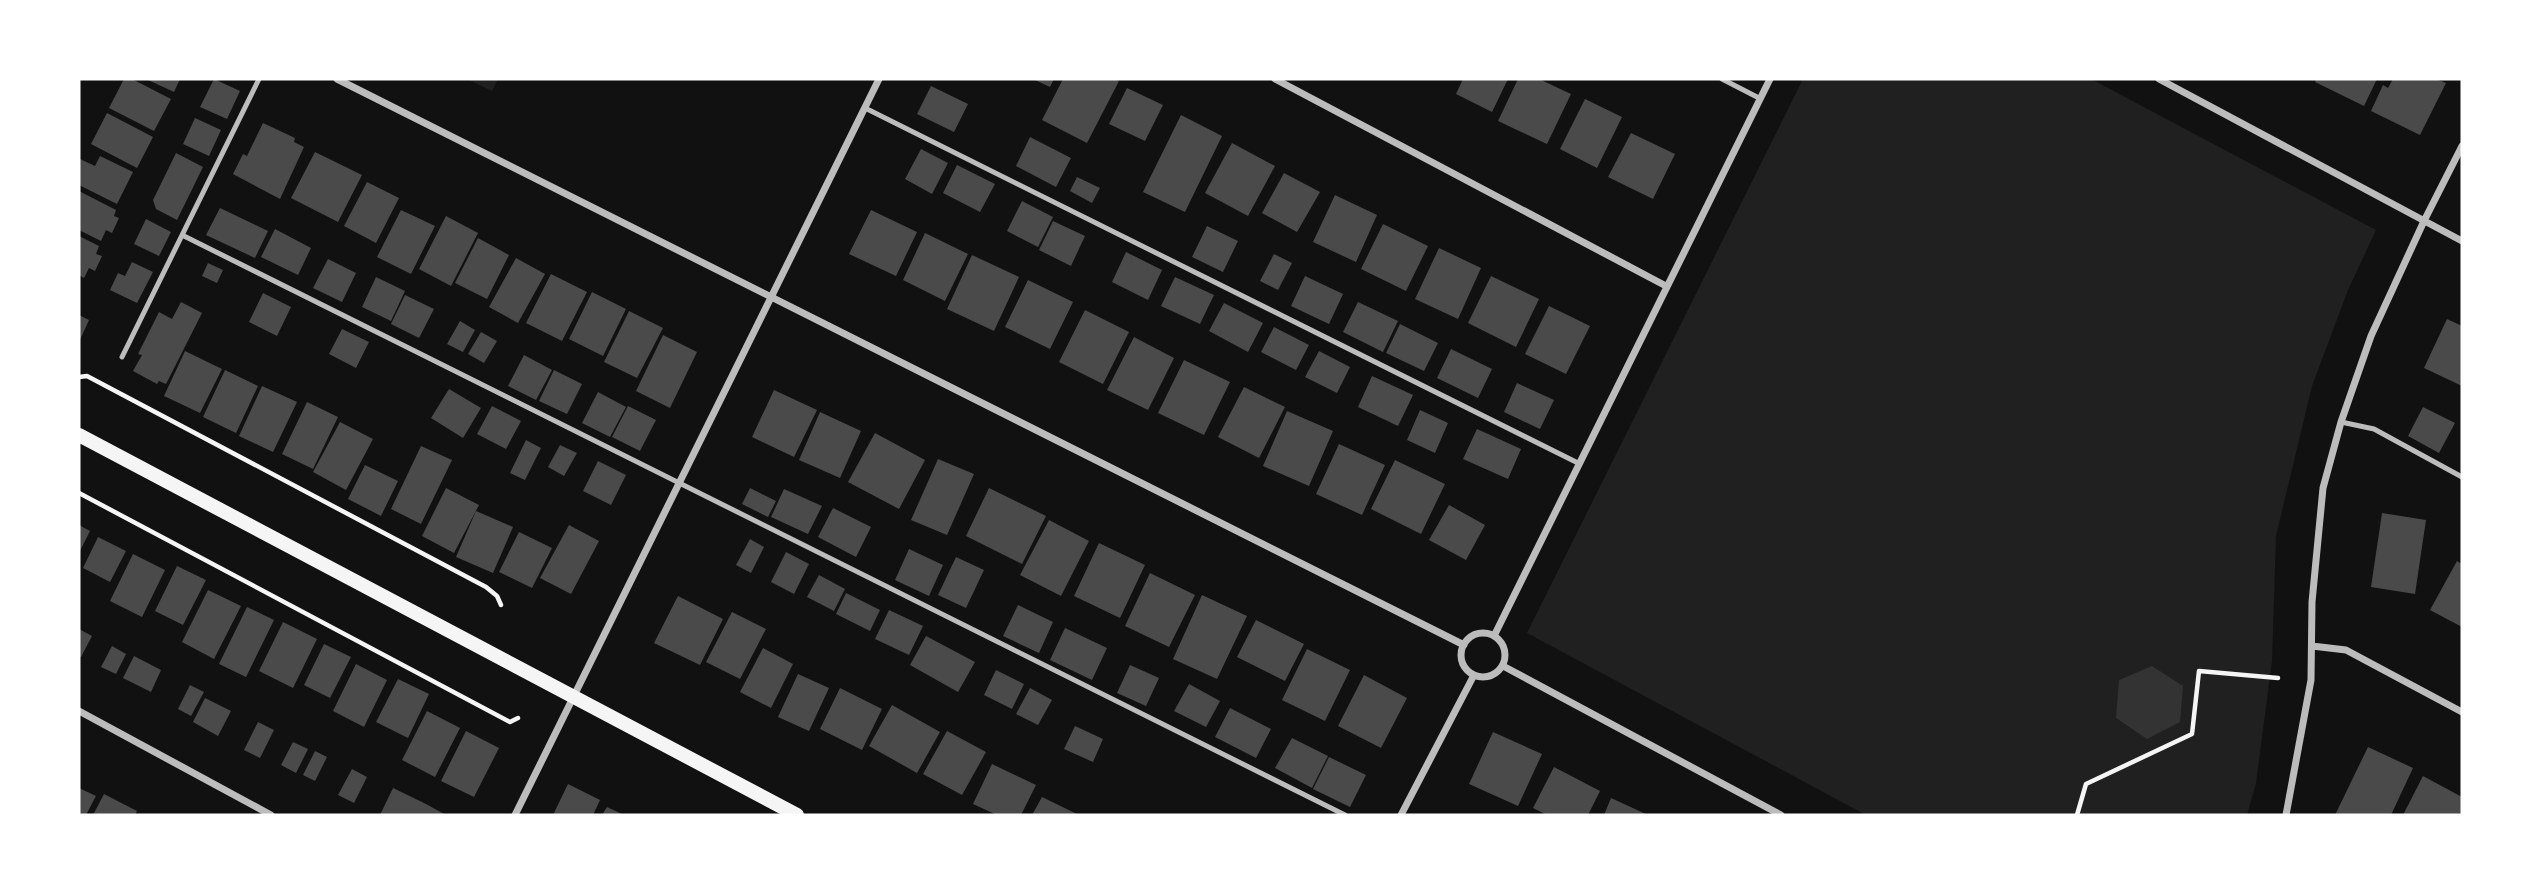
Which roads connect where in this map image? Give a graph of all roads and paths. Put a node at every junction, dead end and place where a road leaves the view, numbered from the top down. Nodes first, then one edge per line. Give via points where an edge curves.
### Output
1 (259, 79) edge
2 (337, 79) edge
3 (879, 79) edge
4 (1275, 79) edge
5 (1722, 79) edge
6 (1770, 79) edge
7 (2159, 79) edge
8 (1759, 99) junction
9 (865, 108) junction
10 (2462, 146) edge
11 (2424, 221) junction
12 (182, 235) junction
13 (2462, 241) edge
14 (1666, 286) junction
15 (773, 297) junction
16 (122, 357) dead end
17 (79, 377) edge
18 (2341, 422) junction
19 (79, 435) edge
20 (1578, 464) junction
21 (2462, 477) edge
22 (677, 484) junction
23 (79, 493) edge
24 (501, 605) dead end
25 (1494, 636) junction
26 (1464, 645) junction
27 (2312, 646) junction
28 (1503, 666) junction
29 (1474, 676) junction
30 (2278, 678) dead end
31 (574, 696) junction
32 (79, 711) edge
33 (2462, 712) edge
34 (518, 718) dead end
35 (271, 815) edge
36 (515, 815) edge
37 (797, 815) edge
38 (1345, 815) edge
39 (1401, 815) edge
40 (1780, 815) edge
41 (2077, 815) edge
42 (2286, 815) edge

1 - 12 lane
2 - 15 street
3 - 9 street
4 - 14 street
5 - 8 lane
6 - 8 street
7 - 11 street
8 - 14 street
9 - 15 street
9 - 20 lane
10 - 11 street
11 - 13 street
11 - 18 street via 2371,336
12 - 16 lane
12 - 22 lane
14 - 20 street
15 - 22 street
15 - 26 street
17 - 24 path via 87,376 486,587
18 - 21 lane via 2374,429
18 - 27 street via 2323,488
19 - 31 main road
20 - 25 street
22 - 31 street
22 - 38 lane
23 - 34 path via 510,722
25 - 26 street via 1474,635
25 - 28 street via 1503,646
26 - 29 street via 1461,659
27 - 33 street via 2346,650
27 - 42 street via 2311,680
28 - 29 street via 1487,677
28 - 40 street
29 - 39 street
30 - 41 path via 2199,671 2192,734 2086,784
31 - 36 street
31 - 37 main road
32 - 35 street

